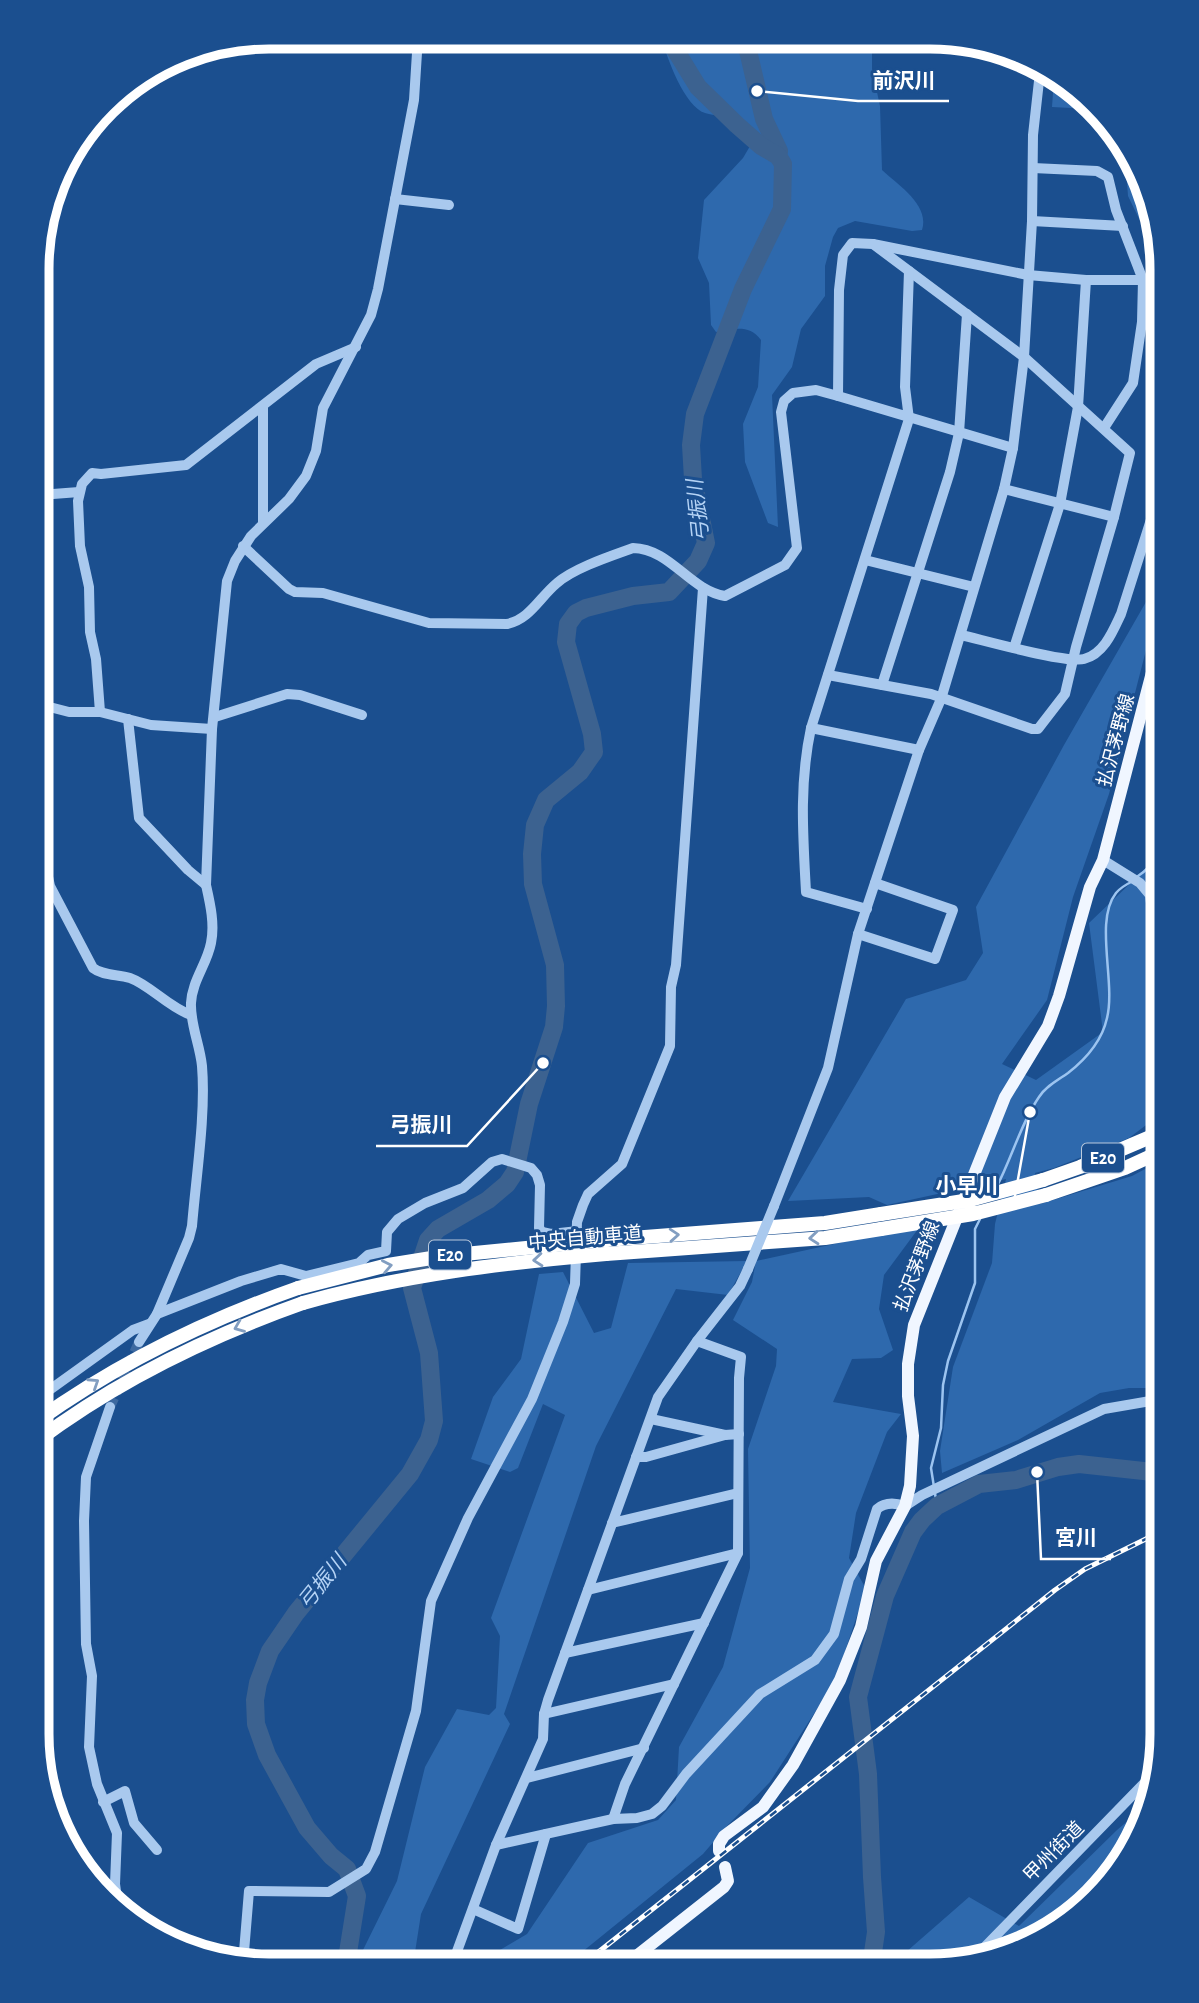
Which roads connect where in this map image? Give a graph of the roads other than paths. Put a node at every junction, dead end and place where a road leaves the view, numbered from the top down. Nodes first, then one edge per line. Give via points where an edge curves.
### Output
1 (417, 49) edge
2 (1039, 79) edge
3 (1033, 168) junction
4 (395, 199) junction
5 (449, 205) dead end
6 (1032, 221) junction
7 (1123, 226) junction
8 (873, 244) junction
9 (909, 271) junction
10 (1028, 275) junction
11 (1086, 280) junction
12 (1143, 280) junction
13 (967, 314) junction
14 (356, 347) junction
15 (1024, 357) junction
16 (838, 396) junction
17 (263, 406) junction
18 (1078, 407) junction
19 (908, 419) junction
20 (1104, 428) junction
21 (959, 433) junction
22 (1013, 449) junction
23 (1004, 489) junction
24 (79, 492) junction
25 (49, 494) edge
26 (1060, 504) junction
27 (1114, 517) junction
28 (263, 522) junction
29 (1150, 523) edge
30 (243, 546) junction
31 (865, 560) junction
32 (918, 574) junction
33 (974, 587) junction
34 (703, 588) junction
35 (961, 635) junction
36 (1014, 648) junction
37 (1074, 660) junction
38 (828, 675) junction
39 (1150, 680) edge
40 (882, 685) junction
41 (941, 699) junction
42 (49, 707) edge
43 (100, 712) junction
44 (362, 715) dead end
45 (215, 717) junction
46 (128, 719) junction
47 (811, 728) junction
48 (212, 729) junction
49 (919, 750) junction
50 (1103, 860) junction
51 (49, 881) edge
52 (875, 883) junction
53 (206, 885) junction
54 (1150, 895) edge
55 (867, 909) junction
56 (859, 934) junction
57 (191, 1015) junction
58 (1150, 1137) edge
59 (1150, 1157) edge
60 (1045, 1188) junction
61 (578, 1231) junction
62 (606, 1247) junction
63 (156, 1314) junction
64 (149, 1324) junction
65 (697, 1340) junction
66 (139, 1342) tunnel mouth
67 (49, 1390) edge
68 (1150, 1401) edge
69 (110, 1407) tunnel mouth
70 (49, 1413) edge
71 (650, 1419) junction
72 (49, 1433) edge
73 (739, 1434) junction
74 (725, 1435) junction
75 (636, 1457) junction
76 (738, 1493) junction
77 (905, 1506) junction
78 (612, 1524) junction
79 (738, 1553) junction
80 (588, 1590) junction
81 (704, 1623) junction
82 (565, 1653) junction
83 (674, 1684) junction
84 (544, 1714) junction
85 (644, 1748) junction
86 (527, 1777) junction
87 (1144, 1784) edge
88 (103, 1802) junction
89 (614, 1819) junction
90 (546, 1833) junction
91 (496, 1845) junction
92 (157, 1850) dead end
93 (719, 1851) dead end
94 (726, 1867) dead end
95 (116, 1893) edge
96 (473, 1909) junction
97 (985, 1947) edge
98 (244, 1952) edge
99 (456, 1954) edge
100 (639, 1954) edge

1 - 4 street via 414,100
2 - 3 street
3 - 6 street
3 - 7 street via 1097,171 1108,177
4 - 5 street
4 - 14 street via 378,289
6 - 7 street
6 - 10 street
7 - 12 street
8 - 9 street
8 - 10 street
8 - 16 street via 852,243 843,255
9 - 13 street
9 - 19 street
10 - 11 street
10 - 15 street
11 - 12 street
11 - 18 street
12 - 20 street via 1133,383
13 - 15 street
13 - 21 street
14 - 17 street via 316,364
14 - 28 street via 323,408 316,451 306,476
15 - 18 street
15 - 22 street
16 - 19 street
16 - 34 street via 816,390 793,393 781,412 797,538 792,556 785,565 725,596
17 - 24 street via 186,466 92,473
17 - 28 street
18 - 20 street
18 - 26 street
19 - 21 street
19 - 31 street
20 - 27 street via 1130,453
21 - 22 street
21 - 32 street
22 - 23 street
23 - 26 street
23 - 33 street
24 - 25 street
24 - 43 street via 80,546 89,587
26 - 27 street
26 - 36 street
27 - 37 street
28 - 30 street
29 - 37 street via 1112,632 1092,656
30 - 34 street via 295,592 323,593 429,623 519,622 558,581 633,548 658,553
30 - 45 street via 227,581
31 - 32 street
31 - 38 street
32 - 33 street
32 - 40 street
33 - 35 street
34 - 61 street via 670,1046 622,1164 588,1194
35 - 36 street
35 - 41 street
36 - 37 street
37 - 41 street via 1063,700 1038,729
38 - 40 street
38 - 47 street
39 - 50 main road, 払沢茅野線
40 - 41 street
41 - 49 street
42 - 43 street
43 - 46 street
44 - 45 street via 287,694
45 - 48 street
46 - 48 street
46 - 53 street via 139,818
47 - 49 street
47 - 55 street via 801,809 806,892
48 - 53 street
49 - 52 street
50 - 54 street via 1140,883
50 - 77 main road, 払沢茅野線 via 1090,887 1048,1026 1005,1097 914,1325 908,1364 913,1436
51 - 57 street via 93,968 130,978
52 - 55 street
52 - 56 street via 953,910 935,958
53 - 57 street via 212,910 211,943 193,988
55 - 56 street
56 - 65 street, bridge via 828,1068 774,1206 740,1286
57 - 63 street via 202,1066 192,1226
58 - 60 highway, 中央自動車道 / E20 via 1080,1167
59 - 60 highway, 中央自動車道 / E20 via 1125,1168
60 - 62 highway, 中央自動車道 / E20, bridge via 970,1200 825,1238
61 - 63 street via 542,1232 537,1175 531,1168 502,1159 492,1162 463,1188 398,1219 387,1232 386,1251 306,1276 281,1269
61 - 98 street via 575,1284 532,1399 468,1518 431,1601 416,1711 375,1852 366,1869 329,1892 249,1891
70 -> 62 highway, 中央自動車道 / E20, bridge via 137,1357 218,1318 298,1288 444,1256
62 -> 72 highway, 中央自動車道 / E20, bridge via 393,1280 303,1303 180,1352 106,1393
63 - 64 street
64 - 66 street
64 - 67 street via 133,1330
65 - 71 street via 658,1397
65 - 73 street via 741,1357
68 - 77 street via 1104,1409
69 - 88 street via 89,1464 84,1521 86,1644 92,1676 89,1747
71 - 74 street
71 - 75 street
73 - 74 street
73 - 76 street
74 - 75 street
75 - 78 street
76 - 78 street
76 - 79 street
77 - 89 street via 896,1503 877,1509 861,1559 849,1579 834,1634 815,1660 760,1694 652,1814
77 - 93 main road, 払沢茅野線 via 876,1561 861,1627 816,1726 779,1787 763,1807 724,1836
78 - 80 street
79 - 80 street
79 - 81 street
80 - 82 street
81 - 82 street
81 - 83 street
82 - 84 street
83 - 84 street
83 - 85 street
84 - 86 street via 543,1739
85 - 86 street
85 - 89 street
86 - 91 street
87 - 97 street, 甲州街道
88 - 92 street via 125,1791 134,1823
88 - 95 street via 117,1833
89 - 90 street
90 - 91 street
90 - 96 street via 517,1929
91 - 96 street
94 - 100 main road via 724,1887
96 - 99 street

